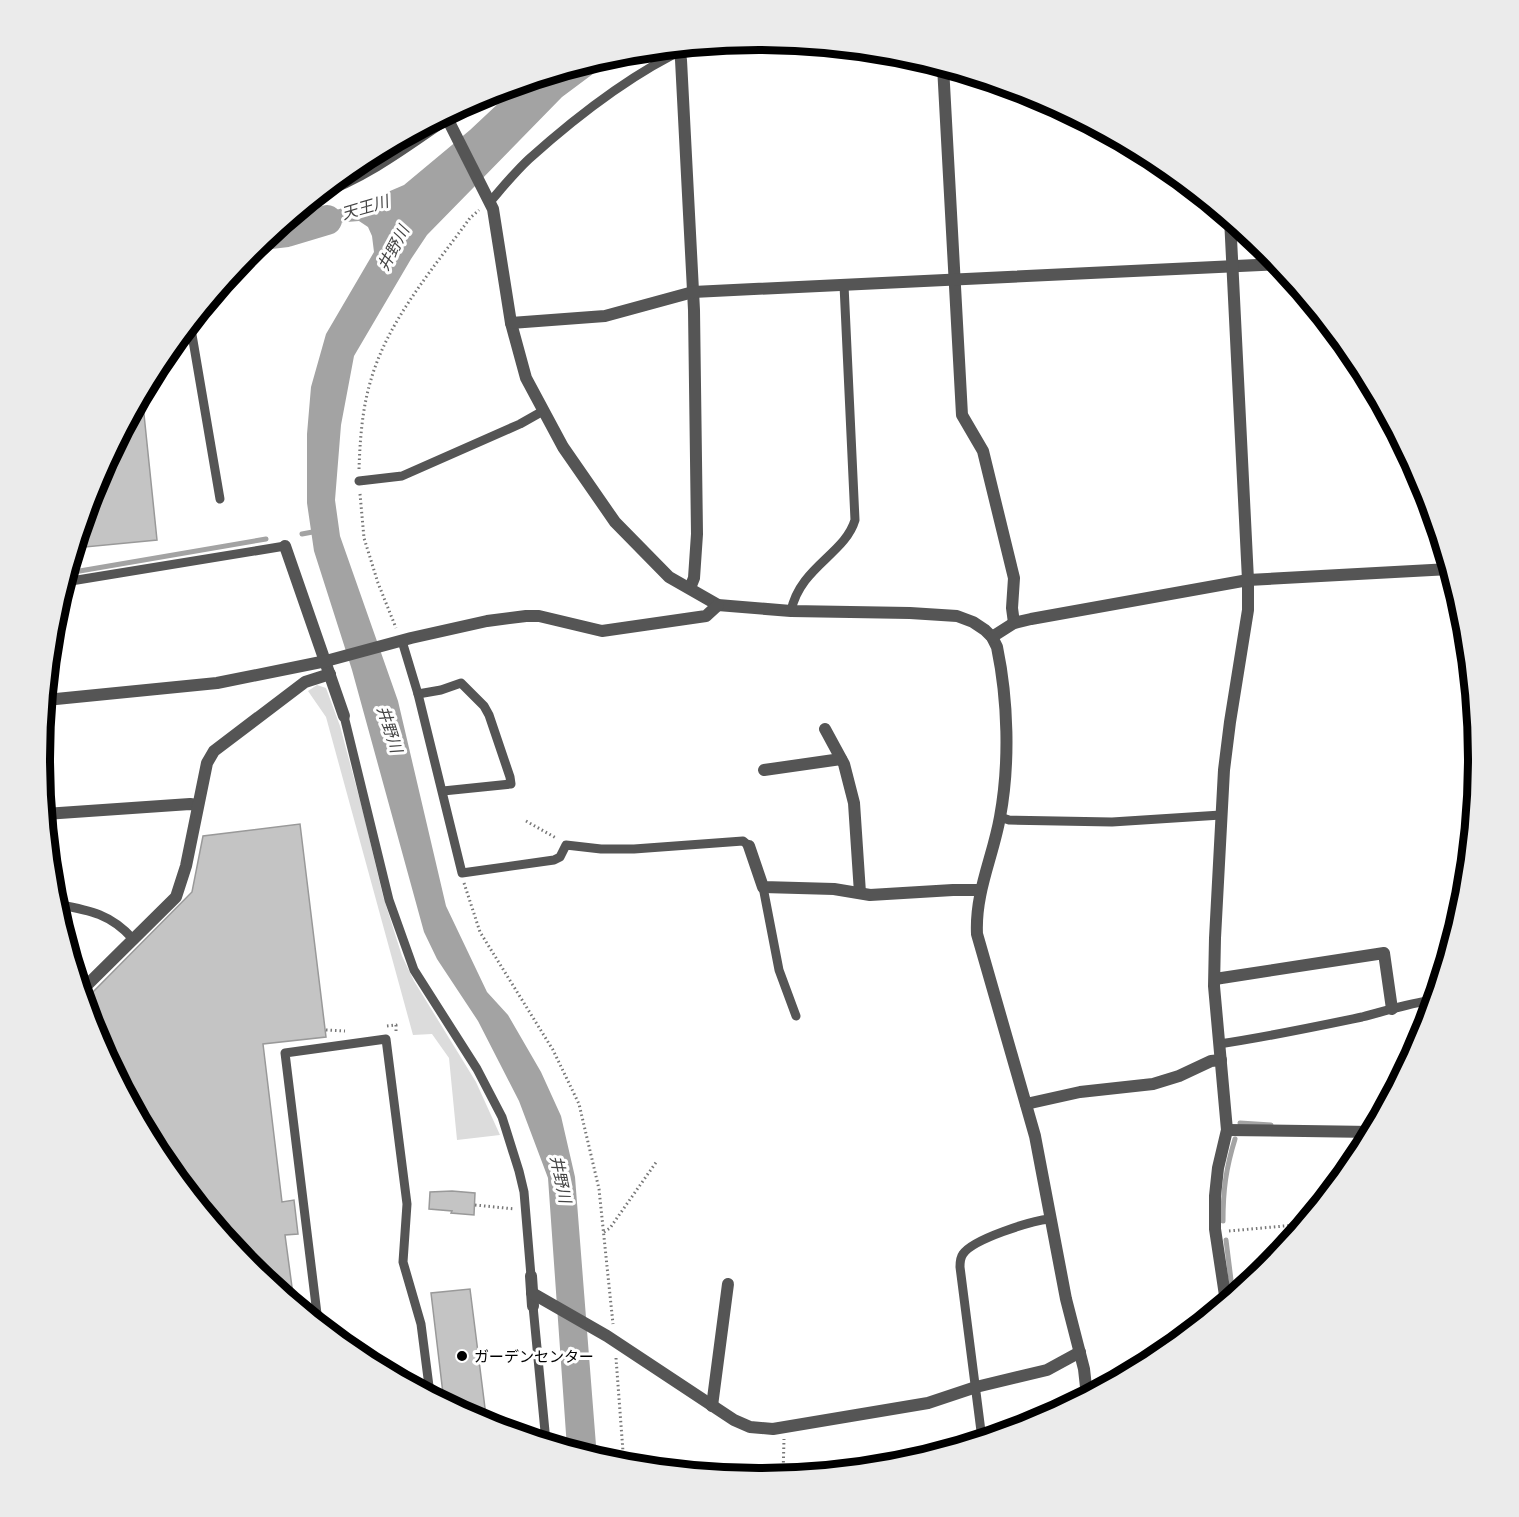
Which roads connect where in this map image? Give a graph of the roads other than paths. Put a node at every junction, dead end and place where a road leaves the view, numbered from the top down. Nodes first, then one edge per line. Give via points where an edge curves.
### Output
1 (680, 55) edge
2 (669, 56) edge
3 (943, 74) edge
4 (448, 121) edge
5 (442, 125) edge
6 (343, 186) edge
7 (485, 203) junction
8 (1230, 228) edge
9 (1268, 264) edge
10 (1232, 266) junction
11 (955, 279) junction
12 (844, 285) junction
13 (693, 292) junction
14 (511, 323) junction
15 (192, 334) edge
16 (543, 411) junction
17 (359, 481) road end
18 (220, 499) dead end
19 (285, 546) joint
20 (1442, 569) edge
21 (1248, 580) junction
22 (74, 581) edge
23 (690, 588) junction
24 (718, 605) junction
25 (791, 611) junction
26 (1014, 624) junction
27 (992, 637) junction
28 (399, 639) junction
29 (330, 665) junction
30 (418, 694) junction
31 (53, 699) edge
32 (344, 716) joint
33 (825, 729) dead end
34 (841, 759) junction
35 (764, 770) dead end
36 (443, 791) junction
37 (197, 805) junction
38 (53, 813) edge
39 (1221, 815) junction
40 (1000, 817) junction
41 (748, 846) joint
42 (763, 887) junction
43 (980, 890) junction
44 (860, 893) junction
45 (66, 906) edge
46 (134, 939) junction
47 (1215, 979) junction
48 (87, 984) edge
49 (1426, 1001) edge
50 (1392, 1009) junction
51 (796, 1016) dead end
52 (1219, 1044) junction
53 (1221, 1060) junction
54 (1026, 1104) junction
55 (1227, 1130) junction
56 (1362, 1132) edge
57 (1049, 1219) junction
58 (531, 1276) joint
59 (728, 1284) dead end
60 (1225, 1294) edge
61 (535, 1299) junction
62 (317, 1312) edge
63 (1080, 1352) junction
64 (429, 1385) edge
65 (976, 1387) junction
66 (1086, 1387) edge
67 (712, 1406) junction
68 (981, 1432) edge
69 (545, 1434) edge

1 - 13 street
2 - 7 lane via 571,124
3 - 11 street
4 - 7 street
5 - 6 lane via 379,167
7 - 14 street via 493,209
8 - 10 street
9 - 10 street
10 - 11 street
10 - 21 street
11 - 12 street
11 - 26 street via 962,415 983,451 1014,578
12 - 13 street
12 - 25 lane via 855,520 849,534 806,578
13 - 14 street via 605,316
13 - 23 street via 697,534
14 - 16 street via 526,378
15 - 18 lane
16 - 17 lane via 402,476
16 - 23 street via 615,522 669,577
19 - 22 lane
19 - 29 street
20 - 21 street
21 - 26 street
21 - 39 street via 1248,610 1230,722
23 - 24 street
24 - 25 street
24 - 28 street via 697,618 602,632 526,616
25 - 27 street via 957,616 973,622
26 - 27 street
27 - 40 street via 1000,658 1006,728
28 - 29 street
28 - 30 lane
29 - 31 street via 217,683
29 - 32 street
29 - 37 street via 214,751
30 - 36 lane
30 - 36 lane via 460,683 489,715 510,777 511,784
32 - 58 lane via 390,900 414,970 490,1091 502,1117 526,1209
33 - 34 street
34 - 35 street
34 - 44 street via 854,803
36 - 41 lane via 462,873 554,860 566,845 634,849 742,841
37 - 38 street
37 - 46 street via 176,897
39 - 40 lane via 1112,822
39 - 47 street
40 - 43 street
41 - 42 street
42 - 44 street
42 - 51 lane via 776,960
43 - 44 street
43 - 54 street via 977,934
45 - 46 lane via 102,914
46 - 48 street
47 - 50 street via 1384,953
47 - 52 street
49 - 50 lane
50 - 52 lane
52 - 53 street
53 - 54 street via 1153,1084 1080,1092
53 - 55 street
54 - 57 street
55 - 56 street
55 - 60 street via 1215,1197
57 - 63 street
57 - 65 lane via 984,1239 969,1247 960,1259
58 - 61 street
59 - 67 street
61 - 67 street via 610,1331
61 - 69 lane
62 - 64 lane via 285,1053 386,1039 407,1204 403,1262 421,1324
63 - 65 street via 1047,1370
63 - 66 street
65 - 67 street via 928,1403 773,1429 734,1420
65 - 68 lane

